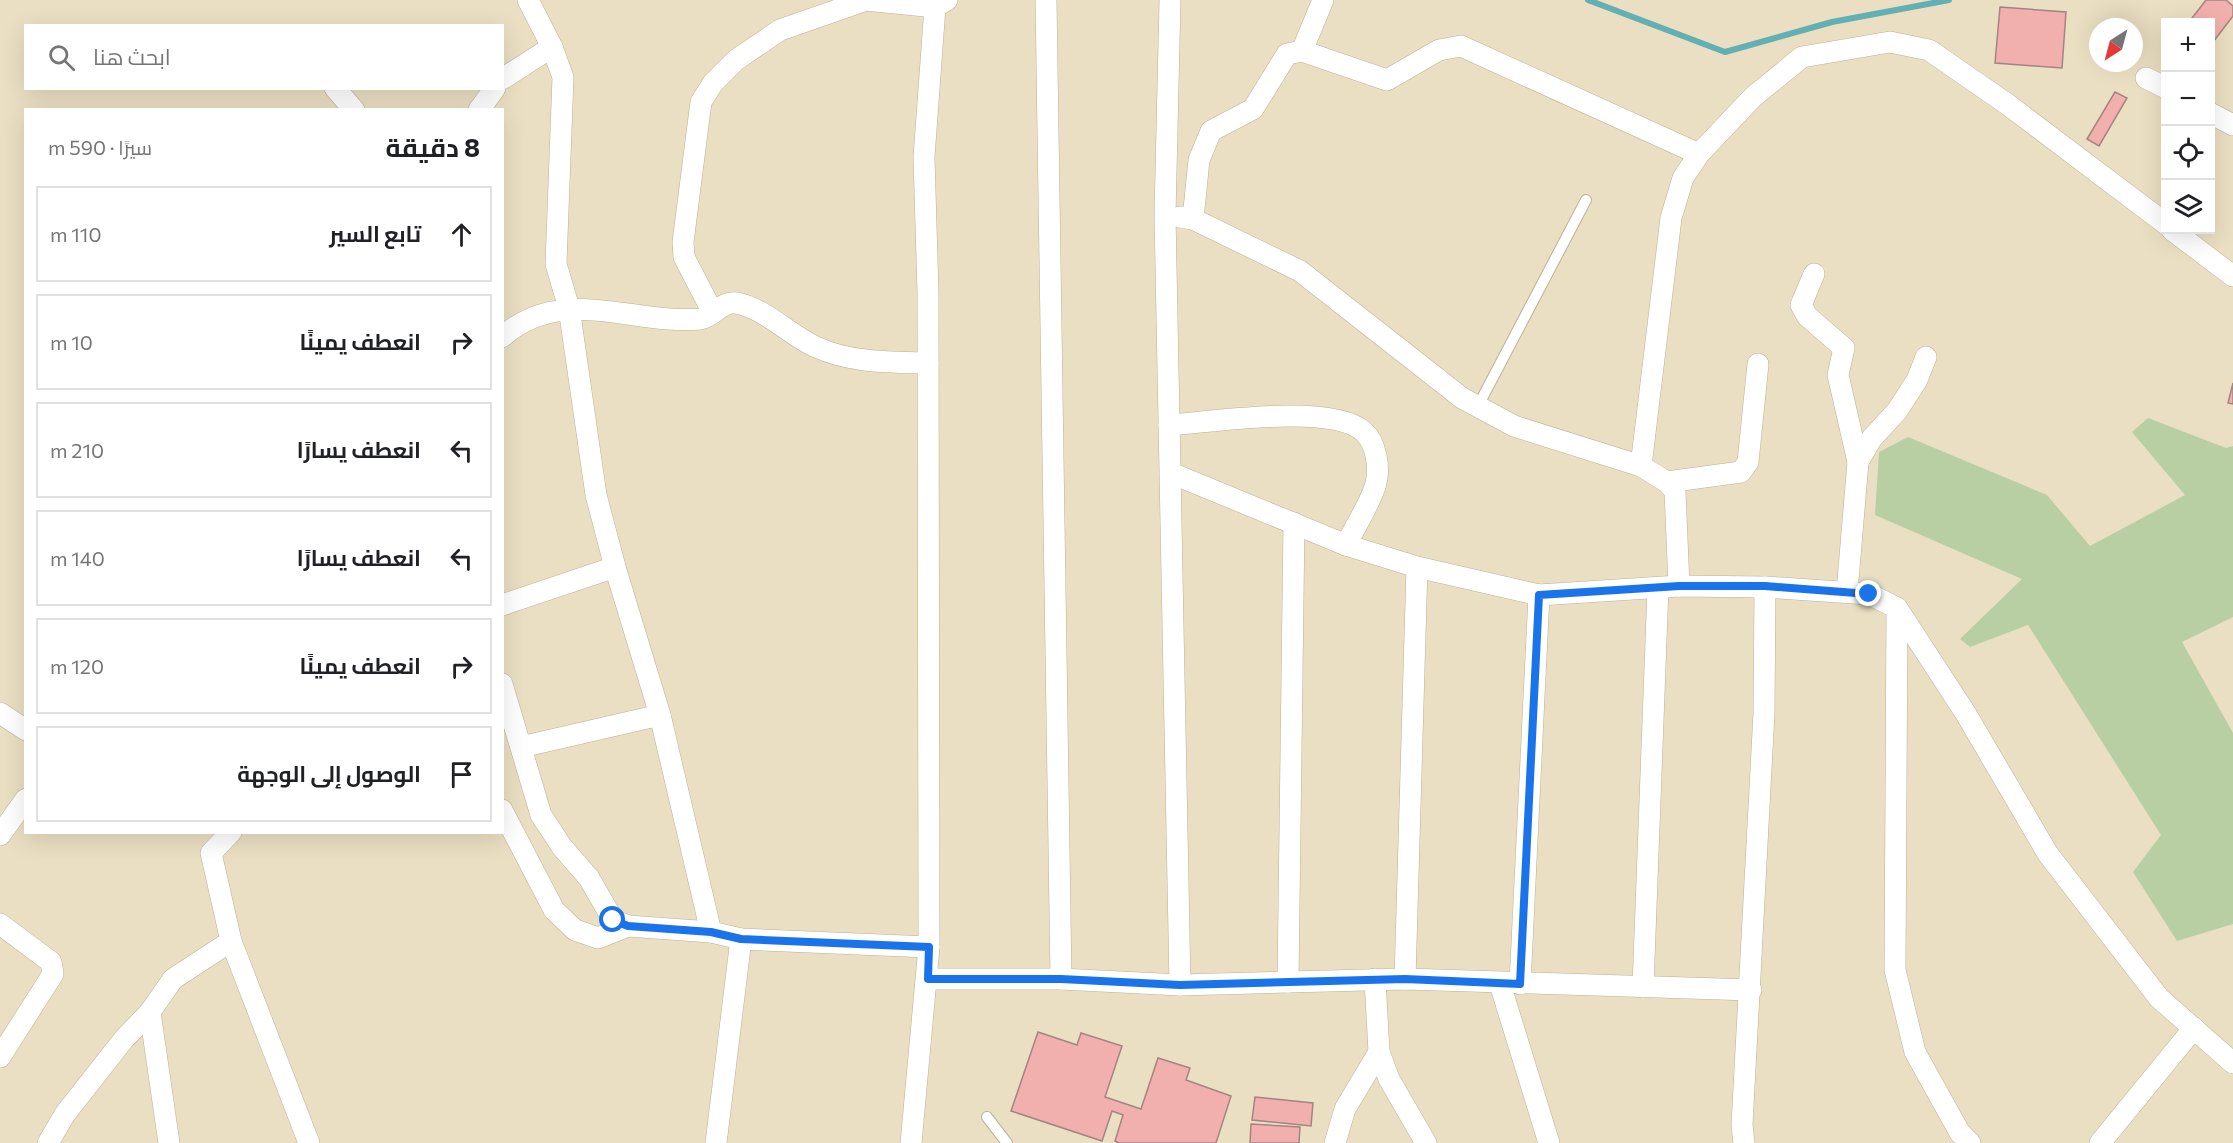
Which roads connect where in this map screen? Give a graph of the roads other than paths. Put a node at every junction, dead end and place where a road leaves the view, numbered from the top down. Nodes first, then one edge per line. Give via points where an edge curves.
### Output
1 (528, 0) edge
2 (865, 0) edge
3 (1046, 0) edge
4 (1170, 0) edge
5 (1323, 0) edge
6 (941, 3) edge
7 (552, 47) junction
8 (1302, 51) junction
9 (504, 78) edge
10 (2146, 78) dead end
11 (2161, 86) edge
12 (337, 90) edge
13 (494, 90) edge
14 (352, 108) edge
15 (480, 108) edge
16 (2215, 115) edge
17 (2233, 125) edge
18 (1699, 154) junction
19 (1586, 200) dead end
20 (1165, 215) junction
21 (1193, 219) junction
22 (2161, 220) edge
23 (2177, 234) edge
24 (1814, 274) dead end
25 (2233, 276) edge
26 (569, 308) junction
27 (713, 313) junction
28 (504, 335) edge
29 (1926, 357) dead end
30 (928, 363) junction
31 (1758, 364) dead end
32 (1478, 406) junction
33 (1169, 425) junction
34 (1858, 462) junction
35 (1641, 466) junction
36 (1171, 473) junction
37 (1667, 482) junction
38 (1294, 523) junction
39 (1346, 546) junction
40 (615, 567) junction
41 (1417, 567) junction
42 (1765, 586) junction
43 (1668, 587) junction
44 (1847, 592) junction
45 (1539, 595) junction
46 (504, 604) edge
47 (1896, 608) junction
48 (504, 691) edge
49 (0, 712) edge
50 (660, 715) junction
51 (24, 729) edge
52 (521, 747) junction
53 (24, 802) edge
54 (504, 814) edge
55 (229, 834) edge
56 (0, 835) edge
57 (0, 924) edge
58 (628, 926) junction
59 (711, 932) junction
60 (741, 939) junction
61 (231, 941) junction
62 (929, 947) junction
63 (928, 979) junction
64 (1061, 979) junction
65 (1375, 979) junction
66 (1405, 979) junction
67 (1288, 982) junction
68 (1510, 984) junction
69 (1180, 985) junction
70 (1642, 987) junction
71 (1751, 990) junction
72 (150, 1012) junction
73 (2194, 1028) junction
74 (1378, 1052) junction
75 (0, 1057) edge
76 (2233, 1063) edge
77 (987, 1117) dead end
78 (48, 1143) edge
79 (169, 1143) edge
80 (309, 1143) edge
81 (716, 1143) edge
82 (911, 1143) edge
83 (1007, 1143) edge
84 (1335, 1143) edge
85 (1426, 1143) edge
86 (1549, 1143) edge
87 (1744, 1143) edge
88 (1970, 1143) edge
89 (2100, 1143) edge

1 - 7 street
2 - 6 street
2 - 27 street via 780,30 736,60 701,102 682,242 684,257
3 - 64 street
4 - 20 street
5 - 8 street
6 - 30 street via 924,158
7 - 9 street
7 - 26 street via 563,77 556,264
8 - 18 street via 1387,80 1439,50 1461,46
8 - 21 street via 1287,54 1253,109 1211,131 1198,160
10 - 11 street
12 - 14 street
13 - 15 street
16 - 17 street
18 - 22 street via 1754,97 1802,57 1890,42 1929,50
18 - 35 street via 1683,178 1671,219
19 - 32 lane
20 - 21 street
20 - 33 street
21 - 32 street via 1300,271 1462,398
23 - 25 street
24 - 34 street via 1801,305 1807,316 1844,348 1838,375
26 - 27 street via 688,319
26 - 28 street via 519,323
26 - 40 street via 596,495
27 - 30 street via 723,304 734,302 749,306 816,347 836,354 857,360
29 - 34 street via 1897,411 1872,438
30 - 62 street
31 - 37 street via 1748,462 1741,472
32 - 35 street via 1514,426
33 - 36 street
33 - 39 street via 1306,415 1363,431 1375,444 1376,483
34 - 44 street
35 - 37 street
36 - 38 street
36 - 69 street
37 - 43 street via 1675,491
38 - 39 street
38 - 67 street
39 - 41 street
40 - 46 street
40 - 50 street
41 - 45 street
41 - 66 street
42 - 43 street
42 - 44 street
42 - 71 street via 1764,713
43 - 45 street
43 - 70 street
44 - 47 street via 1869,594
45 - 68 street
47 - 73 street via 1966,714 2048,854 2159,998
47 - 88 street via 1894,970 1914,1052 1960,1133
48 - 52 street
49 - 51 street
50 - 52 street
50 - 59 street
52 - 58 street via 542,815 562,847 589,878 613,920
53 - 56 street
54 - 58 street via 554,910 575,930 598,938
55 - 61 street via 211,852
57 - 75 street via 51,962 53,974
58 - 59 street
59 - 60 street
60 - 62 street
60 - 81 street
61 - 72 street via 173,979
61 - 80 street
62 - 63 street
63 - 64 street
63 - 82 street
64 - 69 street
65 - 66 street
65 - 67 street
65 - 74 street
66 - 68 street
67 - 69 street
68 - 70 street
68 - 86 street
70 - 71 street
71 - 87 street
72 - 78 street via 65,1114
72 - 79 street
73 - 76 street
73 - 89 street
74 - 84 street via 1345,1108
74 - 85 street
77 - 83 lane

